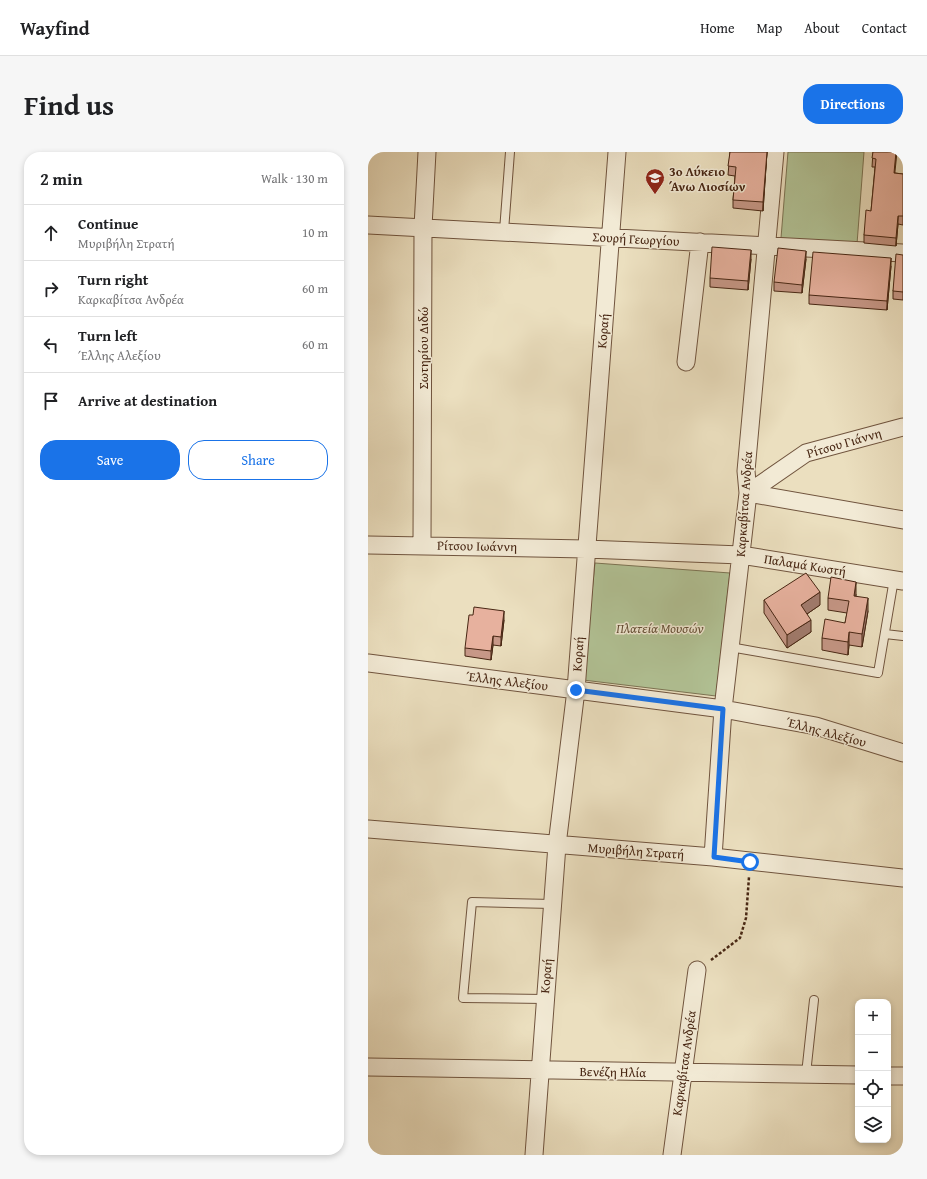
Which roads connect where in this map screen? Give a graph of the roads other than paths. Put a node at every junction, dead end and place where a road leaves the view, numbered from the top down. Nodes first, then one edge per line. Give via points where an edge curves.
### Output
1 (427, 152) edge
2 (510, 152) edge
3 (617, 152) edge
4 (775, 152) edge
5 (368, 225) edge
6 (423, 227) junction
7 (504, 231) junction
8 (611, 237) junction
9 (700, 242) junction
10 (767, 245) junction
11 (903, 253) edge
12 (686, 362) dead end
13 (903, 427) edge
14 (748, 493) junction
15 (903, 520) edge
16 (368, 544) edge
17 (422, 545) junction
18 (586, 549) junction
19 (741, 555) junction
20 (899, 580) edge
21 (884, 634) junction
22 (903, 636) edge
23 (730, 647) junction
24 (368, 663) edge
25 (576, 690) junction
26 (723, 709) junction
27 (903, 753) edge
28 (368, 829) edge
29 (557, 845) junction
30 (714, 857) junction
31 (903, 878) edge
32 (552, 904) junction
33 (697, 970) road end
34 (544, 999) junction
35 (814, 1000) dead end
36 (368, 1068) edge
37 (540, 1071) junction
38 (682, 1073) junction
39 (806, 1074) junction
40 (855, 1075) edge
41 (891, 1076) edge
42 (903, 1076) edge
43 (534, 1155) edge
44 (672, 1155) edge

1 - 6 street, Σωτηρίου Διδώ
2 - 7 lane
3 - 8 street, Κοραή
4 - 10 street, Καρκαβίτσα Ανδρέα
5 - 6 street, Σουρή Γεωργίου
6 - 7 street, Σουρή Γεωργίου
6 - 17 street, Σωτηρίου Διδώ
7 - 8 street, Σουρή Γεωργίου
8 - 9 street, Σουρή Γεωργίου
8 - 18 street, Κοραή
9 - 10 street, Σουρή Γεωργίου
9 - 12 street
10 - 11 street, Σουρή Γεωργίου
10 - 14 street, Καρκαβίτσα Ανδρέα via 746,471
13 - 14 street, Ρίτσου Γιάννη via 806,453
14 - 15 street
14 - 19 street, Καρκαβίτσα Ανδρέα
16 - 17 street, Ρίτσου Ιωάννη
17 - 18 street, Ρίτσου Ιωάννη
18 - 19 street, Παλαμά Κωστή
18 - 25 street, Κοραή
19 - 20 street, Παλαμά Κωστή
19 - 23 street, Καρκαβίτσα Ανδρέα
20 - 21 lane
21 - 22 lane
21 - 23 lane via 878,673
23 - 26 street, Καρκαβίτσα Ανδρέα
24 - 25 street, Έλλης Αλεξίου
25 - 26 street, Έλλης Αλεξίου
25 - 29 street, Κοραή
26 - 27 street, Έλλης Αλεξίου via 816,726
26 - 30 street, Καρκαβίτσα Ανδρέα
28 - 29 street, Μυριβήλη Στρατή
29 - 30 street, Μυριβήλη Στρατή
29 - 32 street, Κοραή
30 - 31 street, Μυριβήλη Στρατή
32 - 34 street, Κοραή
32 - 34 lane via 472,902 463,998
33 - 38 street, Καρκαβίτσα Ανδρέα
34 - 37 street, Κοραή
35 - 39 lane
36 - 37 street, Βενέζη Ηλία
37 - 38 street, Βενέζη Ηλία
37 - 43 street, Κοραή
38 - 39 street, Βενέζη Ηλία
38 - 44 street, Καρκαβίτσα Ανδρέα
39 - 40 street, Βενέζη Ηλία
41 - 42 street

